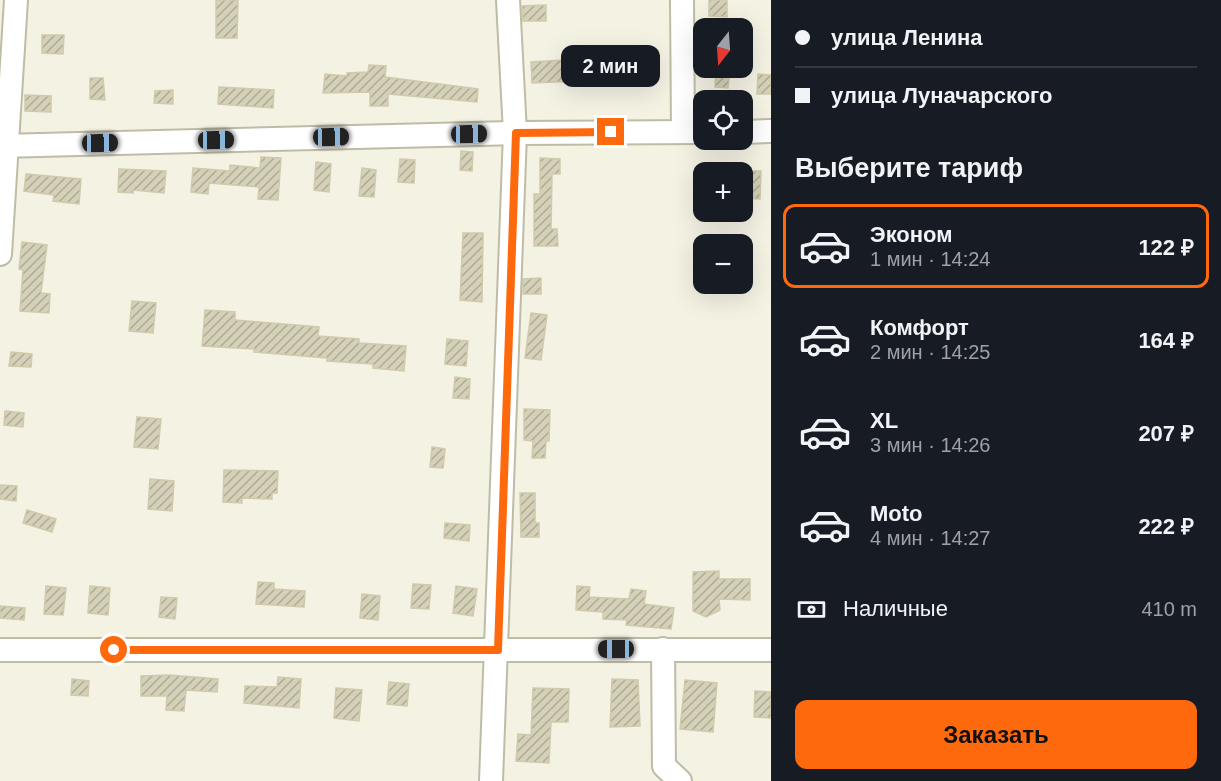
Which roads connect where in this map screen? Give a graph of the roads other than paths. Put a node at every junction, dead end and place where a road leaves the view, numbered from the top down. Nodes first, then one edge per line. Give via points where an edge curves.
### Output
1 (16, 0) edge
2 (508, 0) edge
3 (682, 0) edge
4 (771, 131) edge
5 (693, 132) edge
6 (753, 132) edge
7 (516, 133) junction
8 (4, 145) edge
9 (0, 254) edge
10 (663, 649) junction
11 (0, 650) edge
12 (498, 650) junction
13 (771, 650) edge
14 (491, 781) edge
15 (680, 781) edge

1 - 8 street
2 - 7 street
3 - 5 street
4 - 6 street
5 - 7 street
7 - 8 street
7 - 12 street
8 - 9 street
10 - 12 street
10 - 13 street
10 - 15 street via 664,766
11 - 12 street
12 - 14 street

